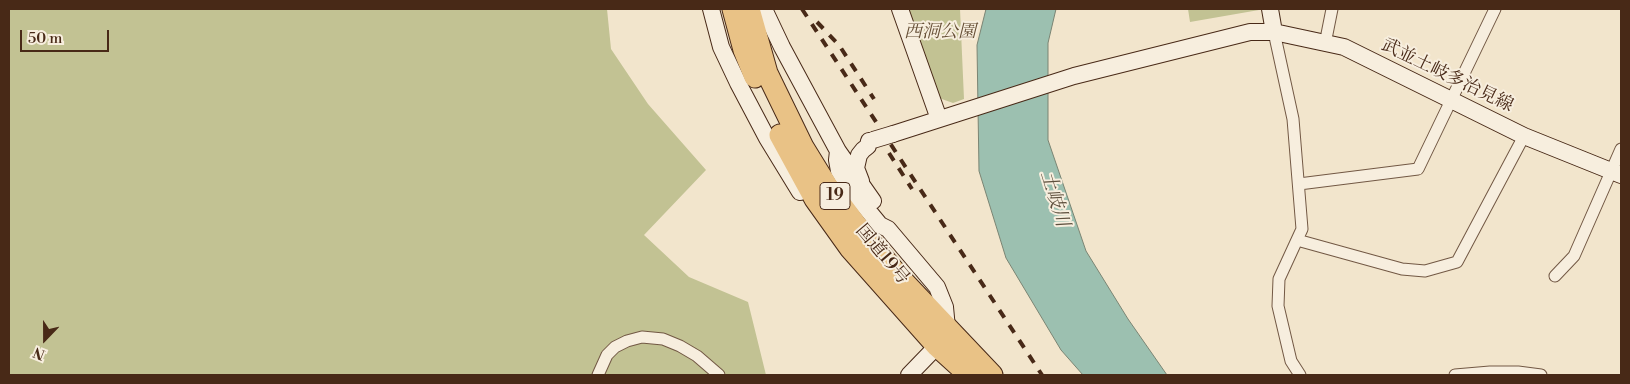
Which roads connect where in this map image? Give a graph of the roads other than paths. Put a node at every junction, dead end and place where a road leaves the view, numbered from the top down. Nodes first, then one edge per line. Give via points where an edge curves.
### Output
1 (711, 9) edge
2 (733, 9) edge
3 (749, 9) edge
4 (764, 9) edge
5 (900, 9) edge
6 (1270, 9) edge
7 (1332, 9) edge
8 (1495, 9) edge
9 (1274, 32) junction
10 (1324, 44) junction
11 (751, 46) junction
12 (1452, 100) junction
13 (939, 119) junction
14 (1524, 136) junction
15 (871, 140) junction
16 (1621, 149) edge
17 (838, 151) junction
18 (1616, 173) edge
19 (1299, 184) junction
20 (863, 186) junction
21 (888, 229) junction
22 (1297, 240) junction
23 (850, 248) junction
24 (1555, 276) dead end
25 (942, 337) junction
26 (598, 375) edge
27 (719, 375) edge
28 (909, 375) edge
29 (969, 375) edge
30 (992, 375) edge
31 (1300, 375) edge
32 (1456, 375) edge
33 (1541, 375) edge

1 - 23 main road via 721,47 767,138 801,193 830,231
2 - 11 highway, 国道19号 / 19
3 - 11 highway, 国道19号 / 19
4 - 17 main road
5 - 13 main road
6 - 9 main road
7 - 10 street
8 - 12 street
9 - 10 main road, 武並土岐多治見線
9 - 13 main road, 武並土岐多治見線 via 1250,32 1074,76
9 - 19 street via 1293,119
10 - 12 main road, 武並土岐多治見線 via 1344,47
11 - 23 highway, 国道19号 / 19 via 768,110 815,199
11 - 25 highway, 国道19号 / 19 via 827,186
12 - 14 main road, 武並土岐多治見線
12 - 19 street via 1418,170
13 - 15 main road, 武並土岐多治見線, bridge
14 - 18 main road, 武並土岐多治見線
14 - 22 street via 1457,262 1425,271 1402,269
15 - 17 main road, 武並土岐多治見線
15 - 20 main road via 860,155 856,168
16 - 18 street
17 - 20 main road
17 - 21 main road via 839,171 848,186 880,225
18 - 24 street via 1574,256
19 - 22 street via 1302,229
20 - 21 main road via 886,220
21 - 25 main road via 937,287 945,307
22 - 31 street via 1279,279 1278,306 1291,361
23 - 25 highway, 国道19号 / 19
25 - 28 main road
25 - 29 highway, 国道19号 / 19
25 - 30 highway, 国道19号 / 19
26 - 27 street via 607,355 615,347 642,337 663,339 680,346
32 - 33 street via 1518,372

